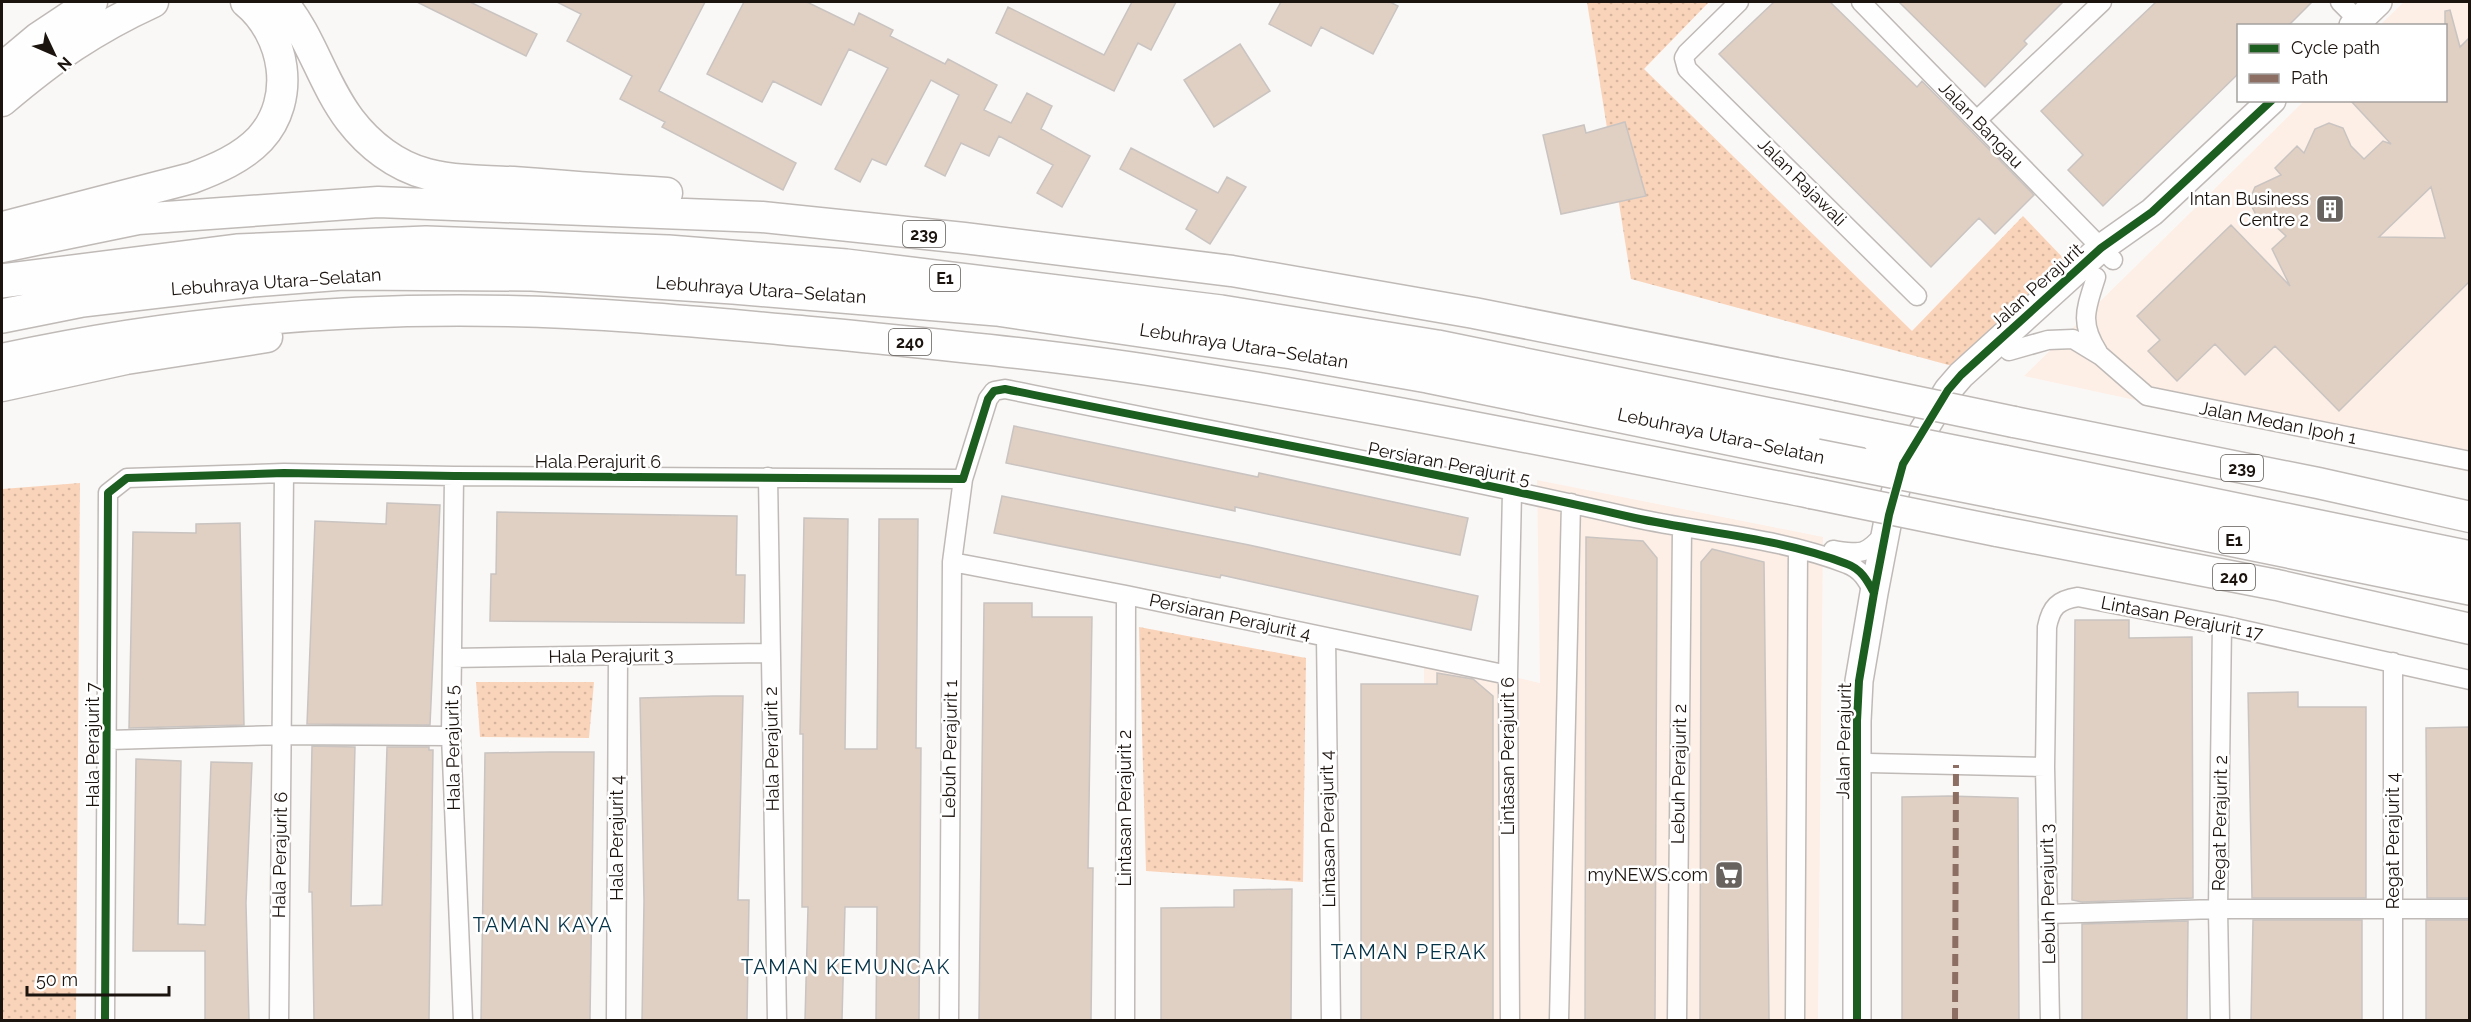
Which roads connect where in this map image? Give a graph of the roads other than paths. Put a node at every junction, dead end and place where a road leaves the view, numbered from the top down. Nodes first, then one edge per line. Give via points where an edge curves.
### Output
1 (92, 2) edge
2 (153, 2) edge
3 (246, 2) edge
4 (282, 2) edge
5 (1739, 2) edge
6 (1861, 2) edge
7 (2102, 2) edge
8 (2378, 2) edge
9 (2350, 16) edge
10 (2, 68) edge
11 (2, 101) edge
12 (2270, 102) edge
13 (1977, 120) junction
14 (762, 217) junction
15 (2, 227) edge
16 (2, 247) edge
17 (2103, 262) junction
18 (2, 281) edge
19 (1917, 296) dead end
20 (366, 313) junction
21 (2, 316) edge
22 (2008, 351) junction
23 (2101, 356) junction
24 (2, 359) edge
25 (2, 386) edge
26 (2469, 461) edge
27 (284, 473) junction
28 (454, 476) junction
29 (768, 477) junction
30 (2001, 477) junction
31 (127, 478) joint
32 (963, 479) junction
33 (1512, 492) junction
34 (1571, 503) junction
35 (2469, 517) edge
36 (1682, 528) junction
37 (1886, 533) junction
38 (1798, 549) junction
39 (2469, 558) edge
40 (952, 562) junction
41 (2469, 588) edge
42 (1874, 593) junction
43 (1126, 595) junction
44 (2222, 625) junction
45 (2469, 629) edge
46 (1326, 637) junction
47 (771, 654) junction
48 (618, 656) junction
49 (452, 658) junction
50 (2393, 662) junction
51 (1508, 675) junction
52 (2469, 680) edge
53 (282, 735) junction
54 (451, 736) junction
55 (109, 740) junction
56 (1869, 763) junction
57 (2045, 767) junction
58 (2218, 909) junction
59 (2469, 909) edge
60 (2393, 910) junction
61 (2048, 914) junction
62 (105, 1020) edge
63 (279, 1020) edge
64 (463, 1020) edge
65 (616, 1020) edge
66 (777, 1020) edge
67 (950, 1020) edge
68 (1125, 1020) edge
69 (1331, 1020) edge
70 (1510, 1020) edge
71 (1559, 1020) edge
72 (1677, 1020) edge
73 (1795, 1020) edge
74 (1857, 1020) edge
75 (1872, 1020) edge
76 (2049, 1020) edge
77 (2220, 1020) edge
78 (2393, 1020) edge

1 - 10 main road
2 - 11 main road via 104,24 49,61
3 - 15 main road via 260,13 272,32 283,72 273,120 261,138 213,171
4 - 14 main road via 294,16 322,76 349,119 369,142 404,165 427,174 470,180 711,196
5 - 19 street, Jalan Rajawali via 1687,53 1687,69
6 - 13 street, Jalan Bangau
7 - 13 street
8 - 9 street
12 - 17 street, Jalan Perajurit
13 - 17 street, Jalan Bangau
14 - 16 main road, 239 via 378,202 138,219
14 - 35 main road, 239, bridge via 1232,271 1474,313
17 - 22 street, Jalan Perajurit
17 - 23 street, Jalan Medan Ipoh 1 via 2084,319 2089,338
17 - 37 street, Jalan Perajurit via 1948,390 1903,464
18 - 30 highway, Lebuhraya Utara–Selatan / E1, bridge via 237,250 426,243 668,252 846,266 1221,312 1437,347 1878,437
20 - 24 main road, 240 via 216,323 83,341
20 - 25 main road via 289,334 126,358
20 - 45 main road, 240, bridge via 566,313 769,328 985,349 1160,372 1811,493 2277,585
21 - 30 highway, Lebuhraya Utara–Selatan / E1, bridge via 82,300 343,273 532,274 998,309 1428,376 1816,456
22 - 23 street, Jalan Medan Ipoh 1 via 2062,338 2073,339
22 - 56 street, Jalan Perajurit via 1958,396 1919,464 1889,595 1875,682
23 - 26 street, Jalan Medan Ipoh 1 via 2147,396
27 - 28 street, Hala Perajurit 6
27 - 31 street, Hala Perajurit 6
27 - 53 street, Hala Perajurit 6
28 - 29 street, Hala Perajurit 6
28 - 49 street, Hala Perajurit 5
29 - 32 street, Hala Perajurit 6
29 - 47 street, Hala Perajurit 2
30 - 39 highway, Lebuhraya Utara–Selatan / E1
30 - 41 highway, Lebuhraya Utara–Selatan / E1
31 - 55 street, Hala Perajurit 7 via 108,493
32 - 33 street, Persiaran Perajurit 5 via 988,399 994,391 1005,389
32 - 40 street, Lebuh Perajurit 1
33 - 34 street, Persiaran Perajurit 5
33 - 51 street, Lintasan Perajurit 6
34 - 36 street, Persiaran Perajurit 5
34 - 71 street
36 - 38 street, Persiaran Perajurit 5
36 - 72 street, Lebuh Perajurit 2
37 - 38 street, Persiaran Perajurit 5 via 1866,552
37 - 42 street, Jalan Perajurit
38 - 42 street, Persiaran Perajurit 5 via 1853,567 1862,573
38 - 73 street
40 - 43 street, Persiaran Perajurit 4
40 - 67 street, Lebuh Perajurit 1
42 - 74 street, Jalan Perajurit via 1859,681 1857,721
43 - 46 street, Persiaran Perajurit 4
43 - 68 street, Lintasan Perajurit 2
44 - 50 street, Lintasan Perajurit 17
44 - 57 street, Lintasan Perajurit 17 via 2078,597 2062,600 2051,610 2047,627
44 - 58 street, Regat Perajurit 2
46 - 51 street, Persiaran Perajurit 4
46 - 69 street, Lintasan Perajurit 4
47 - 48 street, Hala Perajurit 3
47 - 66 street, Hala Perajurit 2
48 - 49 street, Hala Perajurit 3
48 - 65 street, Hala Perajurit 4
49 - 54 street, Hala Perajurit 5
50 - 52 street, Lintasan Perajurit 17
50 - 60 street, Regat Perajurit 4
51 - 70 street, Lintasan Perajurit 6
53 - 54 street
53 - 55 street
53 - 63 street, Hala Perajurit 6
54 - 64 street, Hala Perajurit 5
55 - 62 street, Hala Perajurit 7
56 - 57 street
56 - 75 street, Jalan Perajurit
57 - 61 street, Lebuh Perajurit 3
58 - 60 street
58 - 61 street
58 - 77 street, Regat Perajurit 2
59 - 60 street
60 - 78 street, Regat Perajurit 4
61 - 76 street, Lebuh Perajurit 3

